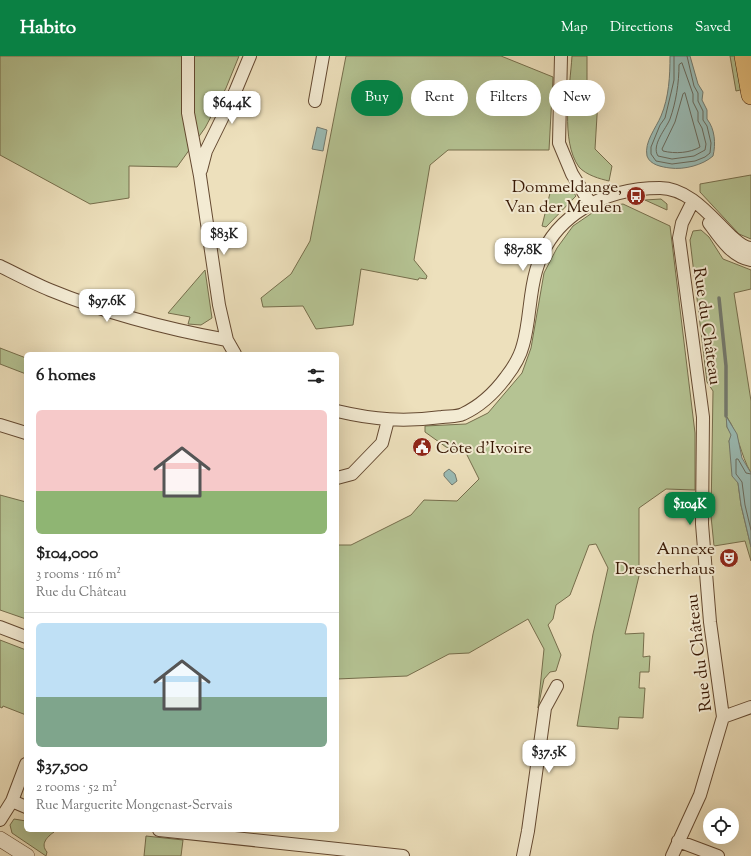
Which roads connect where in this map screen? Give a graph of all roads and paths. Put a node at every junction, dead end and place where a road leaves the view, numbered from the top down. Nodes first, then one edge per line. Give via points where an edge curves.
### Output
1 (188, 56) edge
2 (250, 56) edge
3 (323, 56) edge
4 (561, 56) edge
5 (744, 56) edge
6 (751, 95) edge
7 (315, 101) dead end
8 (200, 176) junction
9 (693, 201) junction
10 (590, 203) junction
11 (751, 248) edge
12 (751, 260) edge
13 (0, 266) edge
14 (226, 340) junction
15 (234, 352) edge
16 (339, 412) edge
17 (388, 420) junction
18 (0, 424) edge
19 (24, 432) edge
20 (339, 477) edge
21 (0, 627) edge
22 (24, 636) edge
23 (557, 686) dead end
24 (751, 707) edge
25 (723, 717) junction
26 (24, 769) edge
27 (12, 801) junction
28 (24, 806) edge
29 (0, 820) edge
30 (178, 832) edge
31 (0, 839) edge
32 (678, 841) junction
33 (27, 856) edge
34 (403, 856) edge
35 (523, 856) edge
36 (672, 856) edge
37 (718, 856) edge

1 - 8 street via 188,113
2 - 8 street via 206,151
3 - 7 street
4 - 10 street via 559,143 572,174
5 - 6 main road
8 - 14 street
9 - 10 street via 678,192 661,188 636,191
9 - 11 street via 739,243
9 - 12 street via 729,248 738,256
9 - 25 street, Rue du Château via 682,223 679,238 703,417 702,524 710,622
10 - 17 street via 566,219 548,242 536,270 523,346 514,366 500,386 482,402 462,414 417,421
13 - 14 street via 49,290 91,306 190,334
14 - 15 street
16 - 17 street
17 - 20 street via 382,443 378,448 352,474
18 - 19 street
21 - 22 street
23 - 35 street via 545,708
24 - 25 street
25 - 32 street, Rue du Château via 700,796
26 - 27 street
27 - 28 street
27 - 29 street
30 - 34 street
31 - 33 street
32 - 36 street, Rue du Château
32 - 37 street

